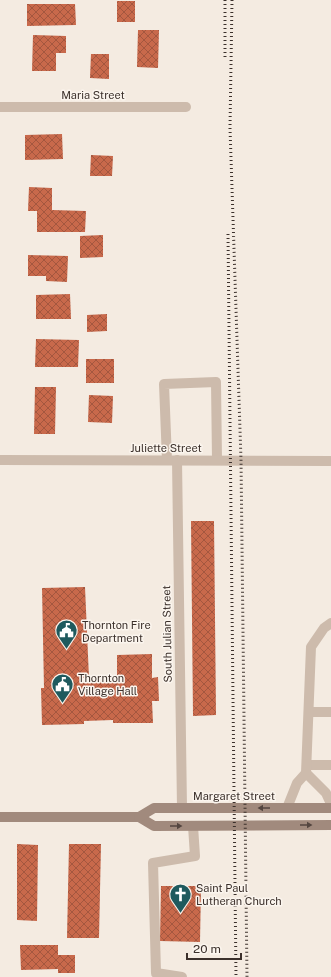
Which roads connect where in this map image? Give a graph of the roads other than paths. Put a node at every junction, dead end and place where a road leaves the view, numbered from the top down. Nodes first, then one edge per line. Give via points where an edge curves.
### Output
1 (0, 107) edge
2 (186, 107) dead end
3 (0, 460) edge
4 (172, 460) junction
5 (217, 460) junction
6 (331, 461) edge
7 (331, 623) edge
8 (309, 712) junction
9 (331, 712) edge
10 (331, 765) edge
11 (306, 769) junction
12 (331, 804) edge
13 (182, 808) junction
14 (287, 808) junction
15 (331, 808) edge
16 (0, 817) edge
17 (139, 817) junction
18 (331, 825) edge
19 (194, 826) junction
20 (182, 977) edge

1 - 2 street, Maria Street
3 - 4 street, Juliette Street
4 - 5 street, Juliette Street
4 - 5 street, South Julian Street via 164,384 216,382
4 - 13 street, South Julian Street
5 - 6 street, Juliette Street
7 - 8 street via 324,628 311,647
8 - 9 street
8 - 11 street
10 - 11 street
11 - 12 street via 326,793
11 - 14 street
14 -> 13 street, Margaret Street
13 - 17 street, Margaret Street via 154,808
14 - 15 street, Margaret Street
16 - 17 street, Margaret Street
17 -> 19 street, Margaret Street via 154,826
19 -> 18 street, Margaret Street
19 - 20 street via 195,856 153,863 156,973

